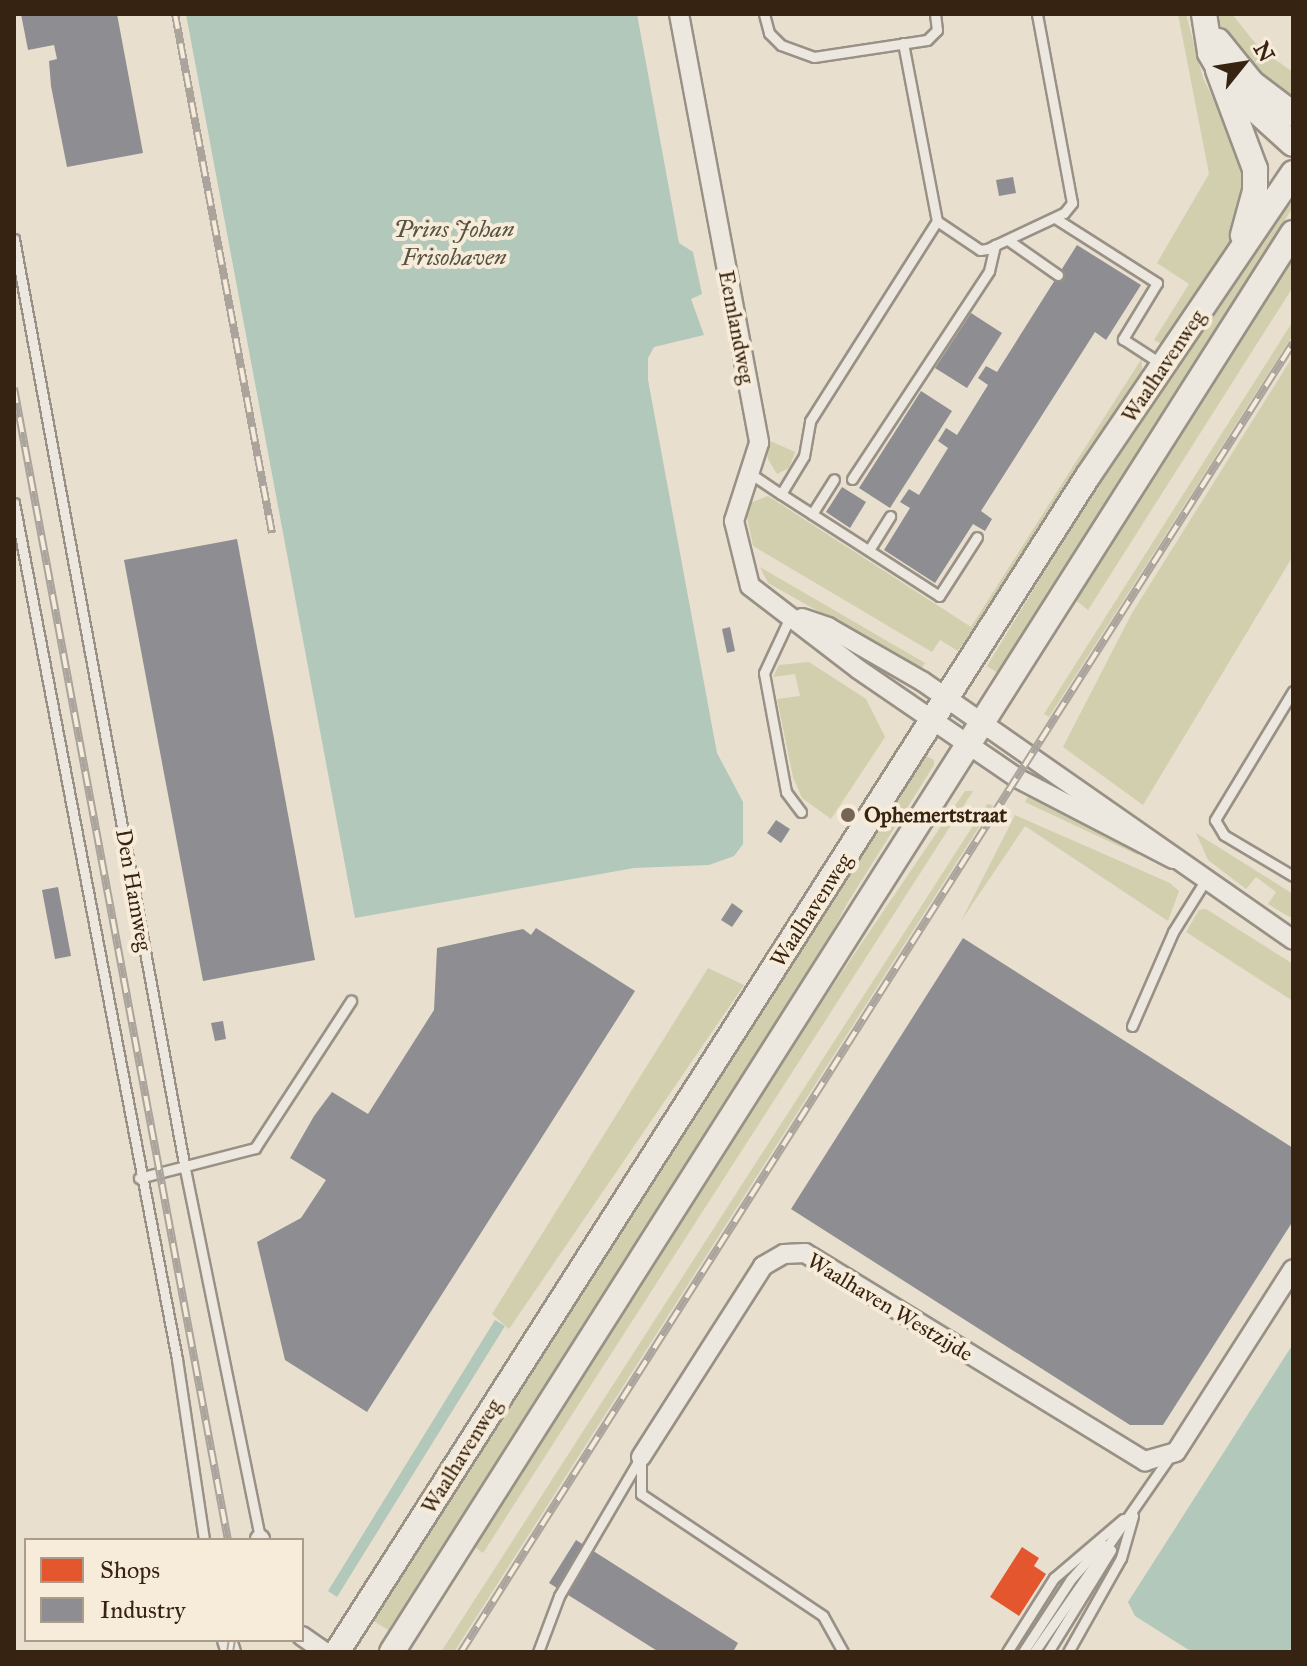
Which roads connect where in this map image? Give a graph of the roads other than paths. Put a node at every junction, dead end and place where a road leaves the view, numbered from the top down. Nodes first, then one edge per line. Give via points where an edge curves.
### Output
1 (679, 14) edge
2 (764, 14) edge
3 (935, 14) edge
4 (1037, 14) edge
5 (1204, 14) edge
6 (903, 43) junction
7 (1218, 70) junction
8 (1293, 114) edge
9 (1293, 144) edge
10 (1293, 173) edge
11 (1055, 218) junction
12 (937, 221) junction
13 (1293, 233) edge
14 (14, 239) edge
15 (1008, 240) junction
16 (995, 245) junction
17 (1234, 263) junction
18 (1058, 275) dead end
19 (1163, 365) junction
20 (751, 474) junction
21 (834, 479) dead end
22 (852, 479) dead end
23 (781, 494) junction
24 (14, 503) edge
25 (812, 514) junction
26 (890, 516) dead end
27 (977, 537) dead end
28 (869, 550) junction
29 (791, 615) junction
30 (1293, 691) edge
31 (948, 699) junction
32 (934, 721) junction
33 (983, 724) junction
34 (968, 745) junction
35 (801, 812) dead end
36 (1173, 859) junction
37 (1293, 876) edge
38 (1205, 881) junction
39 (1293, 940) edge
40 (351, 1001) dead end
41 (1132, 1026) dead end
42 (185, 1169) junction
43 (139, 1178) junction
44 (1293, 1269) edge
45 (641, 1457) junction
46 (1169, 1458) junction
47 (1135, 1509) junction
48 (204, 1538) edge
49 (260, 1538) edge
50 (304, 1637) edge
51 (325, 1652) edge
52 (337, 1652) edge
53 (392, 1652) edge
54 (538, 1652) edge
55 (843, 1652) edge
56 (1007, 1652) edge
57 (1023, 1652) edge
58 (1034, 1652) edge
59 (1048, 1652) edge
60 (1068, 1652) edge

1 - 20 street, Eemlandweg via 759,443
2 - 6 lane via 769,33 804,56
3 - 6 lane via 933,36
4 - 11 lane via 1073,197 1069,209
5 - 7 street
5 - 8 street via 1239,70
6 - 12 lane
7 - 9 street via 1250,110
7 - 17 street via 1253,158 1256,180
10 - 17 street, Waalhavenweg
11 - 15 lane
11 - 19 lane via 1157,283 1123,339
12 - 16 lane via 980,250
12 - 23 lane via 810,421 804,456
13 - 33 street, Waalhavenweg
14 - 42 lane, Den Hamweg
15 - 16 lane
15 - 18 lane
16 - 22 lane via 989,271
17 - 19 street, Waalhavenweg
19 - 31 street, Waalhavenweg
20 - 23 lane
20 - 29 street, Eemlandweg via 734,521 745,576 758,595
21 - 25 lane
23 - 25 lane
24 - 43 lane
25 - 28 lane
26 - 28 lane
27 - 28 lane via 939,596
29 - 31 street, Eemlandweg via 828,627
29 - 32 street, Eemlandweg
29 - 35 lane via 764,673 786,792
30 - 37 lane via 1215,820 1224,835
31 - 32 street, Waalhavenweg
31 - 33 street, Eemlandweg
32 - 34 street, Eemlandweg
32 - 52 street, Waalhavenweg
33 - 34 street, Waalhavenweg
33 - 36 street via 1150,837
34 - 36 street via 1028,785
34 - 53 street, Waalhavenweg
36 - 38 street
38 - 39 street
38 - 41 lane via 1173,932
40 - 42 lane via 262,1142 245,1153
42 - 43 lane
42 - 49 lane, Den Hamweg
43 - 48 lane via 177,1359
44 - 46 street
45 - 46 street, Waalhaven Westzijde via 763,1266 784,1254 805,1253 1135,1458
45 - 54 lane via 559,1596
45 - 55 lane via 641,1494 811,1607 837,1636
46 - 47 lane
47 - 56 lane via 1054,1578
47 - 57 lane via 1071,1579
47 - 58 lane
47 - 59 lane
47 - 60 lane via 1121,1558
50 - 51 street

